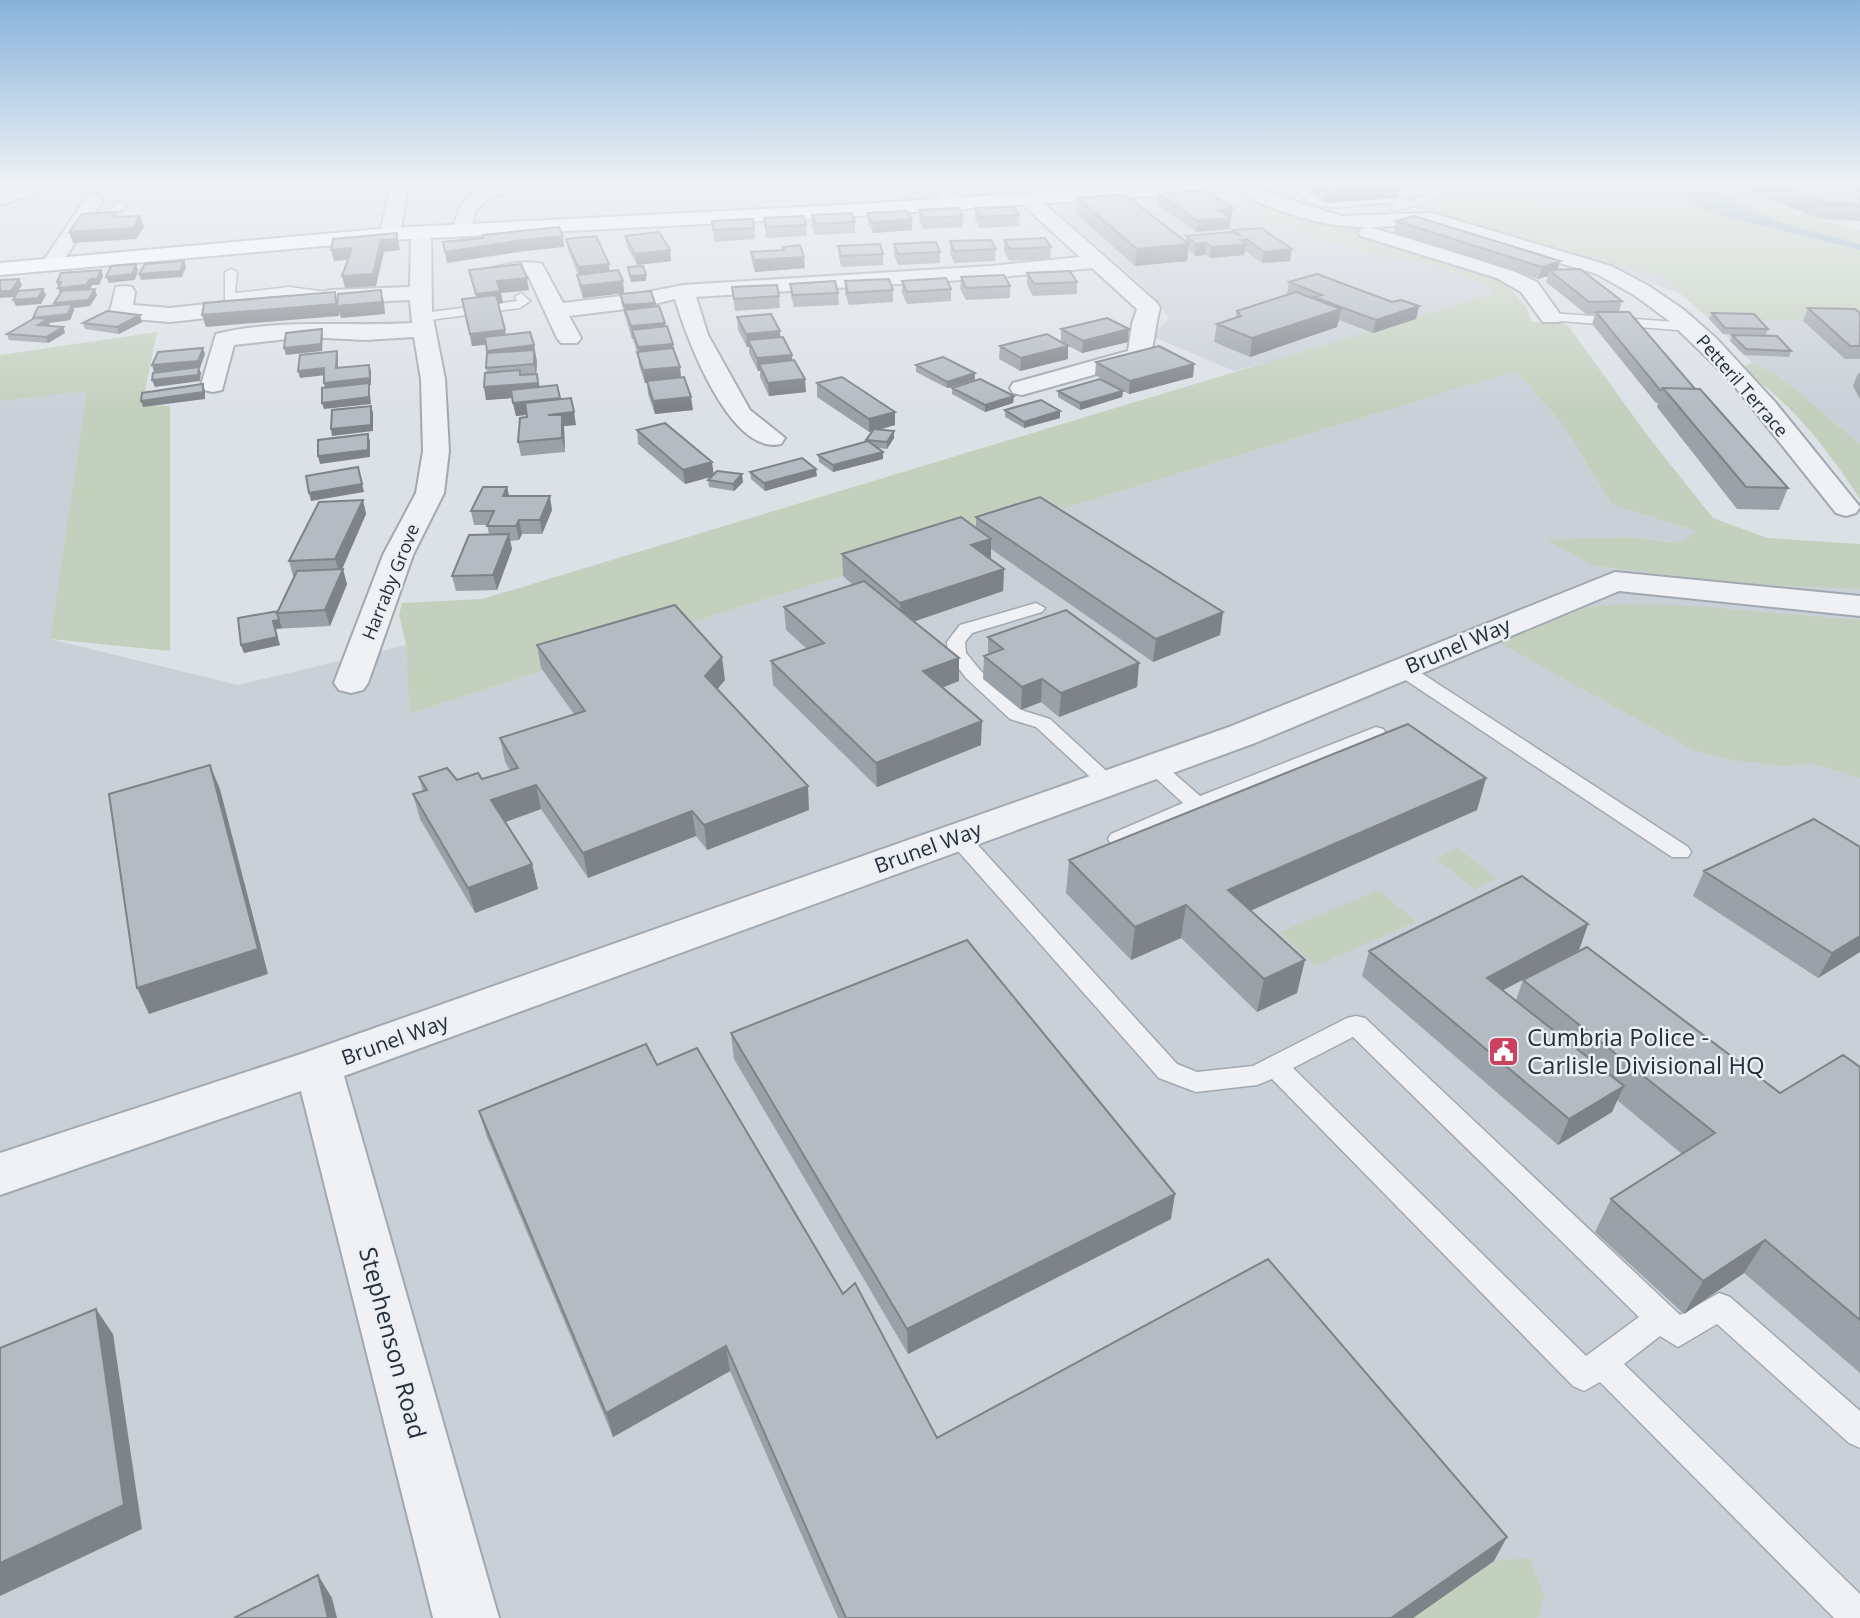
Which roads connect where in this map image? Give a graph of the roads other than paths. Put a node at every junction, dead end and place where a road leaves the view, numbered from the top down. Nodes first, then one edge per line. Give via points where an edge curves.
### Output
1 (54, 259) edge
2 (121, 259) edge
3 (421, 259) edge
4 (1094, 259) edge
5 (1455, 259) edge
6 (1565, 259) edge
7 (1097, 261) junction
8 (50, 265) junction
9 (0, 269) edge
10 (231, 272) dead end
11 (499, 272) edge
12 (683, 290) junction
13 (124, 292) dead end
14 (335, 297) junction
15 (521, 297) edge
16 (556, 311) junction
17 (422, 313) junction
18 (1551, 317) joint
19 (1690, 327) junction
20 (569, 338) dead end
21 (212, 385) dead end
22 (1022, 388) dead end
23 (772, 438) dead end
24 (1846, 507) dead end
25 (1860, 606) edge
26 (1036, 608) dead end
27 (1402, 668) junction
28 (351, 683) dead end
29 (1376, 733) dead end
30 (1154, 766) junction
31 (1108, 783) junction
32 (1198, 805) junction
33 (958, 837) junction
34 (1119, 839) edge
35 (1679, 852) dead end
36 (1275, 1066) junction
37 (318, 1068) junction
38 (0, 1174) edge
39 (1661, 1318) junction
40 (1602, 1363) junction
41 (1860, 1432) edge
42 (466, 1618) edge
43 (1859, 1618) edge

1 - 8 street
2 - 8 main road
3 - 17 street, Harraby Grove
4 - 7 street
5 - 18 street, Petteril Terrace via 1529,287
6 - 19 street, Petteril Terrace via 1624,279
7 - 12 street
7 - 22 street via 1149,309 1139,355
8 - 9 main road
10 - 14 lane via 229,297 289,291
11 - 16 street via 535,268
12 - 16 street
12 - 23 street via 697,335 740,415
13 - 14 street via 121,311 170,315
14 - 17 street
15 - 17 lane via 524,301 520,304
16 - 20 street
17 - 21 street via 365,333 306,330 224,339
17 - 28 street, Harraby Grove via 433,379 436,451 430,493 398,555
18 - 19 lane
19 - 24 street, Petteril Terrace via 1709,342
25 - 27 street, Brunel Way via 1615,580
26 - 31 lane via 966,629 956,642 957,654 1017,715 1043,723
27 - 30 street, Brunel Way via 1242,735
27 - 35 lane
29 - 32 lane
30 - 31 street, Brunel Way
30 - 32 lane
31 - 33 street, Brunel Way
32 - 34 lane
33 - 36 lane via 1168,1071 1196,1082 1257,1075
33 - 37 street, Brunel Way
36 - 39 lane via 1356,1025
36 - 40 lane via 1584,1376
37 - 38 street, Brunel Way
37 - 42 street, Stephenson Road
39 - 40 lane
39 - 41 lane via 1678,1334 1718,1306
40 - 43 lane

